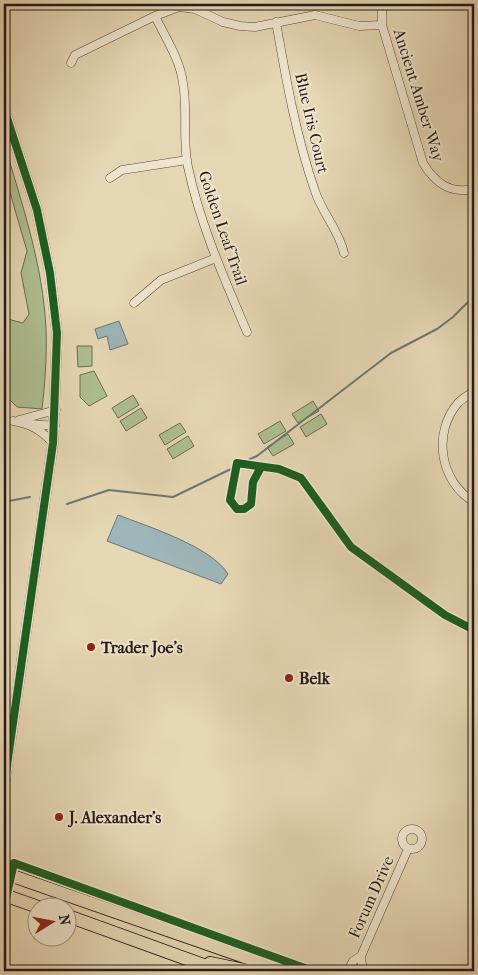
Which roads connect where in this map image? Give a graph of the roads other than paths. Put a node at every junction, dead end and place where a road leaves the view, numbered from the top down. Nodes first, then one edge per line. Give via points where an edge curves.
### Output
1 (382, 4) edge
2 (155, 16) junction
3 (276, 22) junction
4 (382, 25) junction
5 (71, 63) dead end
6 (4, 109) edge
7 (187, 160) junction
8 (110, 178) dead end
9 (474, 189) edge
10 (344, 253) dead end
11 (216, 258) junction
12 (134, 303) dead end
13 (247, 332) dead end
14 (474, 391) edge
15 (56, 410) junction
16 (29, 424) junction
17 (54, 426) junction
18 (54, 443) junction
19 (260, 467) junction
20 (474, 502) edge
21 (474, 630) edge
22 (4, 786) edge
23 (408, 848) dead end
24 (4, 873) edge
25 (4, 895) edge
26 (28, 903) edge
27 (78, 920) edge
28 (360, 956) junction
29 (193, 961) junction
30 (220, 971) edge
31 (249, 971) edge
32 (285, 971) edge
33 (348, 971) edge
34 (360, 971) edge

1 - 4 street, Ancient Amber Way
2 - 3 street via 179,8 195,9 240,26 256,27
2 - 5 street via 74,56
2 - 7 street, Golden Leaf Trail via 184,84
3 - 4 street via 315,15 359,26
3 - 10 street, Blue Iris Court via 302,152 316,195 341,238
4 - 9 street, Ancient Amber Way via 423,163 432,178 441,185 451,189
6 - 15 street via 37,210 50,273 57,333
7 - 8 street via 122,170
7 - 11 street, Golden Leaf Trail
11 - 12 street via 161,280
11 - 13 street, Golden Leaf Trail
14 - 20 street via 459,402 451,414 442,442 445,468 452,481
15 - 16 street via 13,421
15 - 17 street
16 - 17 street
16 - 18 street
17 - 18 street
18 - 22 street
19 - 19 street via 237,463 230,500 237,509 244,510 251,504 252,482
19 - 21 street via 285,471 301,478 357,552 445,615
23 - 28 street, Forum Drive
24 - 32 highway
25 - 26 highway
27 - 29 highway
28 - 33 street, Forum Drive
28 - 34 street, Forum Drive
29 - 30 highway
29 - 31 highway

